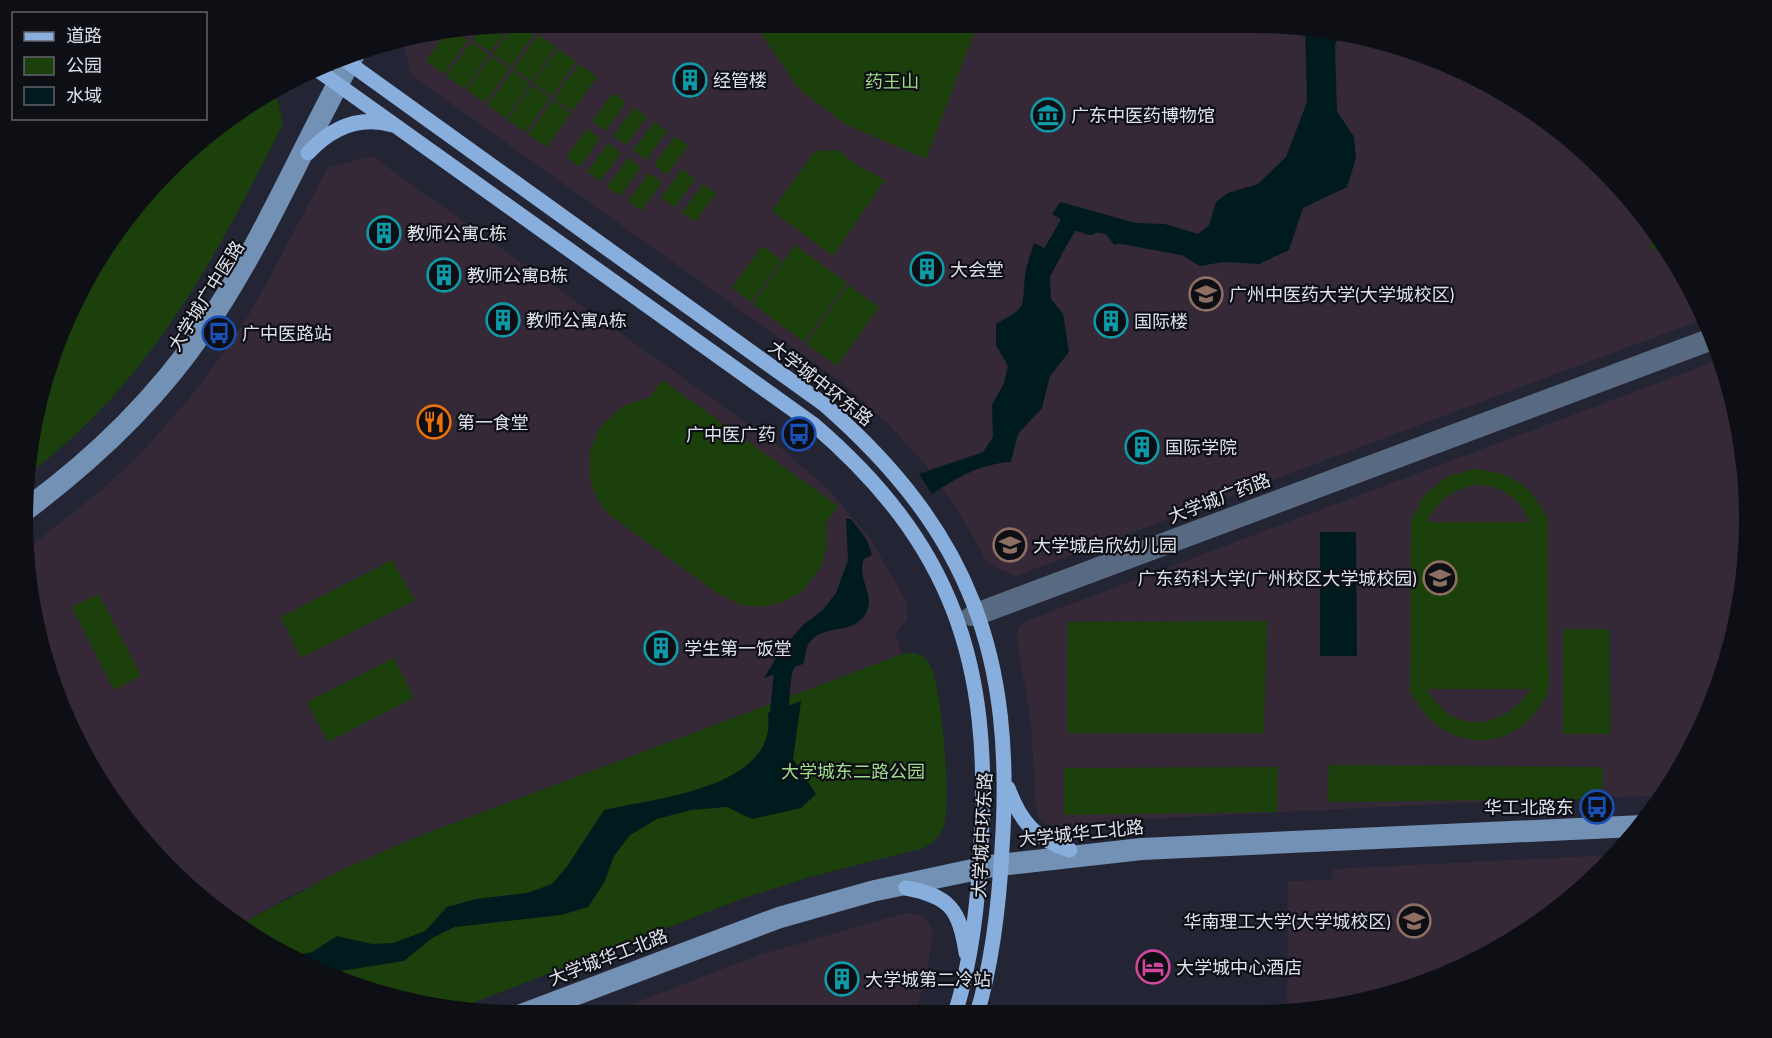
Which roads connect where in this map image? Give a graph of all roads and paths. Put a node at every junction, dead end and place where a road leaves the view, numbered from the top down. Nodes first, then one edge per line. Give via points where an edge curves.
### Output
1 (351, 63) edge
2 (345, 66) edge
3 (324, 74) edge
4 (338, 84) junction
5 (402, 129) junction
6 (308, 153) junction
7 (1703, 337) edge
8 (1707, 346) edge
9 (34, 497) edge
10 (33, 510) edge
11 (977, 614) junction
12 (958, 621) junction
13 (1005, 778) junction
14 (1633, 821) edge
15 (1625, 831) edge
16 (1070, 850) junction
17 (1001, 865) junction
18 (980, 868) junction
19 (906, 888) junction
20 (967, 968) junction
21 (534, 1005) edge
22 (562, 1005) edge
23 (957, 1005) edge
24 (979, 1005) edge

1 - 11 main road, 大学城中环东路 via 833,413 877,453 916,500 946,546
2 - 4 main road, 大学城广中医路
3 - 4 main road, 大学城中环东路
4 - 5 main road, 大学城中环东路
4 - 6 main road, 大学城广中医路
4 - 9 main road, 大学城广中医路 via 199,328 129,413
5 - 6 main road via 378,122 352,123 327,135
5 - 12 main road, 大学城中环东路 via 828,436 867,473 907,523
6 - 10 main road, 大学城广中医路 via 218,317 184,365 118,438
7 - 11 street, 大学城广药路
8 - 11 street, 大学城广药路
11 - 12 street, 大学城广药路
11 - 13 main road, 大学城中环东路 via 999,698
12 - 18 main road, 大学城中环东路 via 981,719 984,768
13 - 16 main road via 1014,804 1028,826 1044,840
13 - 17 main road, 大学城中环东路
14 - 16 main road, 大学城华工北路
15 - 17 main road, 大学城华工北路 via 1142,854
16 - 17 main road, 大学城华工北路
17 - 18 main road, 大学城华工北路
17 - 24 main road, 大学城中环东路 via 993,944
18 - 19 main road, 大学城华工北路
18 - 20 main road, 大学城中环东路
18 - 21 main road, 大学城华工北路 via 874,886 778,913
19 - 20 main road via 932,894 952,907 961,927
19 - 22 main road, 大学城华工北路 via 756,931
20 - 23 main road, 大学城中环东路

